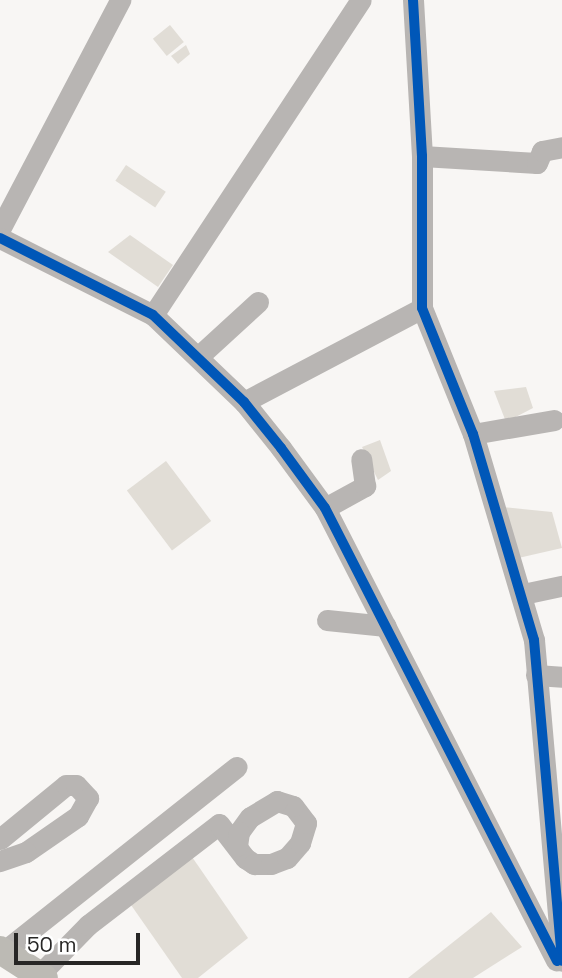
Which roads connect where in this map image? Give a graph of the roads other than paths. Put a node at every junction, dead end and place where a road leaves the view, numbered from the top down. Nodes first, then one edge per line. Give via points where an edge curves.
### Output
1 (120, 0) edge
2 (362, 0) edge
3 (413, 0) edge
4 (562, 147) edge
5 (422, 156) junction
6 (0, 229) edge
7 (0, 237) edge
8 (258, 302) dead end
9 (422, 308) junction
10 (153, 315) junction
11 (199, 356) junction
12 (244, 402) junction
13 (554, 420) dead end
14 (473, 434) junction
15 (361, 458) dead end
16 (326, 508) junction
17 (562, 586) edge
18 (523, 594) junction
19 (327, 620) dead end
20 (386, 626) junction
21 (536, 675) junction
22 (562, 677) edge
23 (236, 767) dead end
24 (197, 797) junction
25 (219, 824) junction
26 (0, 839) edge
27 (555, 843) edge
28 (237, 846) dead end
29 (0, 861) edge
30 (1, 951) edge
31 (562, 961) edge
32 (562, 971) edge
33 (42, 976) edge

1 - 6 street
2 - 10 street
3 - 5 street
4 - 5 street via 542,151 537,163
5 - 9 street
7 - 10 street
8 - 11 street
9 - 12 street
9 - 14 street
10 - 11 street
11 - 12 street
12 - 16 street
13 - 14 street
14 - 18 street
15 - 16 street via 365,486
16 - 20 street
17 - 18 street
18 - 21 street
19 - 20 street
20 - 32 street
21 - 22 street
21 - 27 street
23 - 24 street
24 - 25 street
24 - 30 street
25 - 28 street
25 - 33 street via 88,925
26 - 29 street via 66,785 76,785 88,797 78,816 26,852
27 - 31 street
30 - 33 main road

